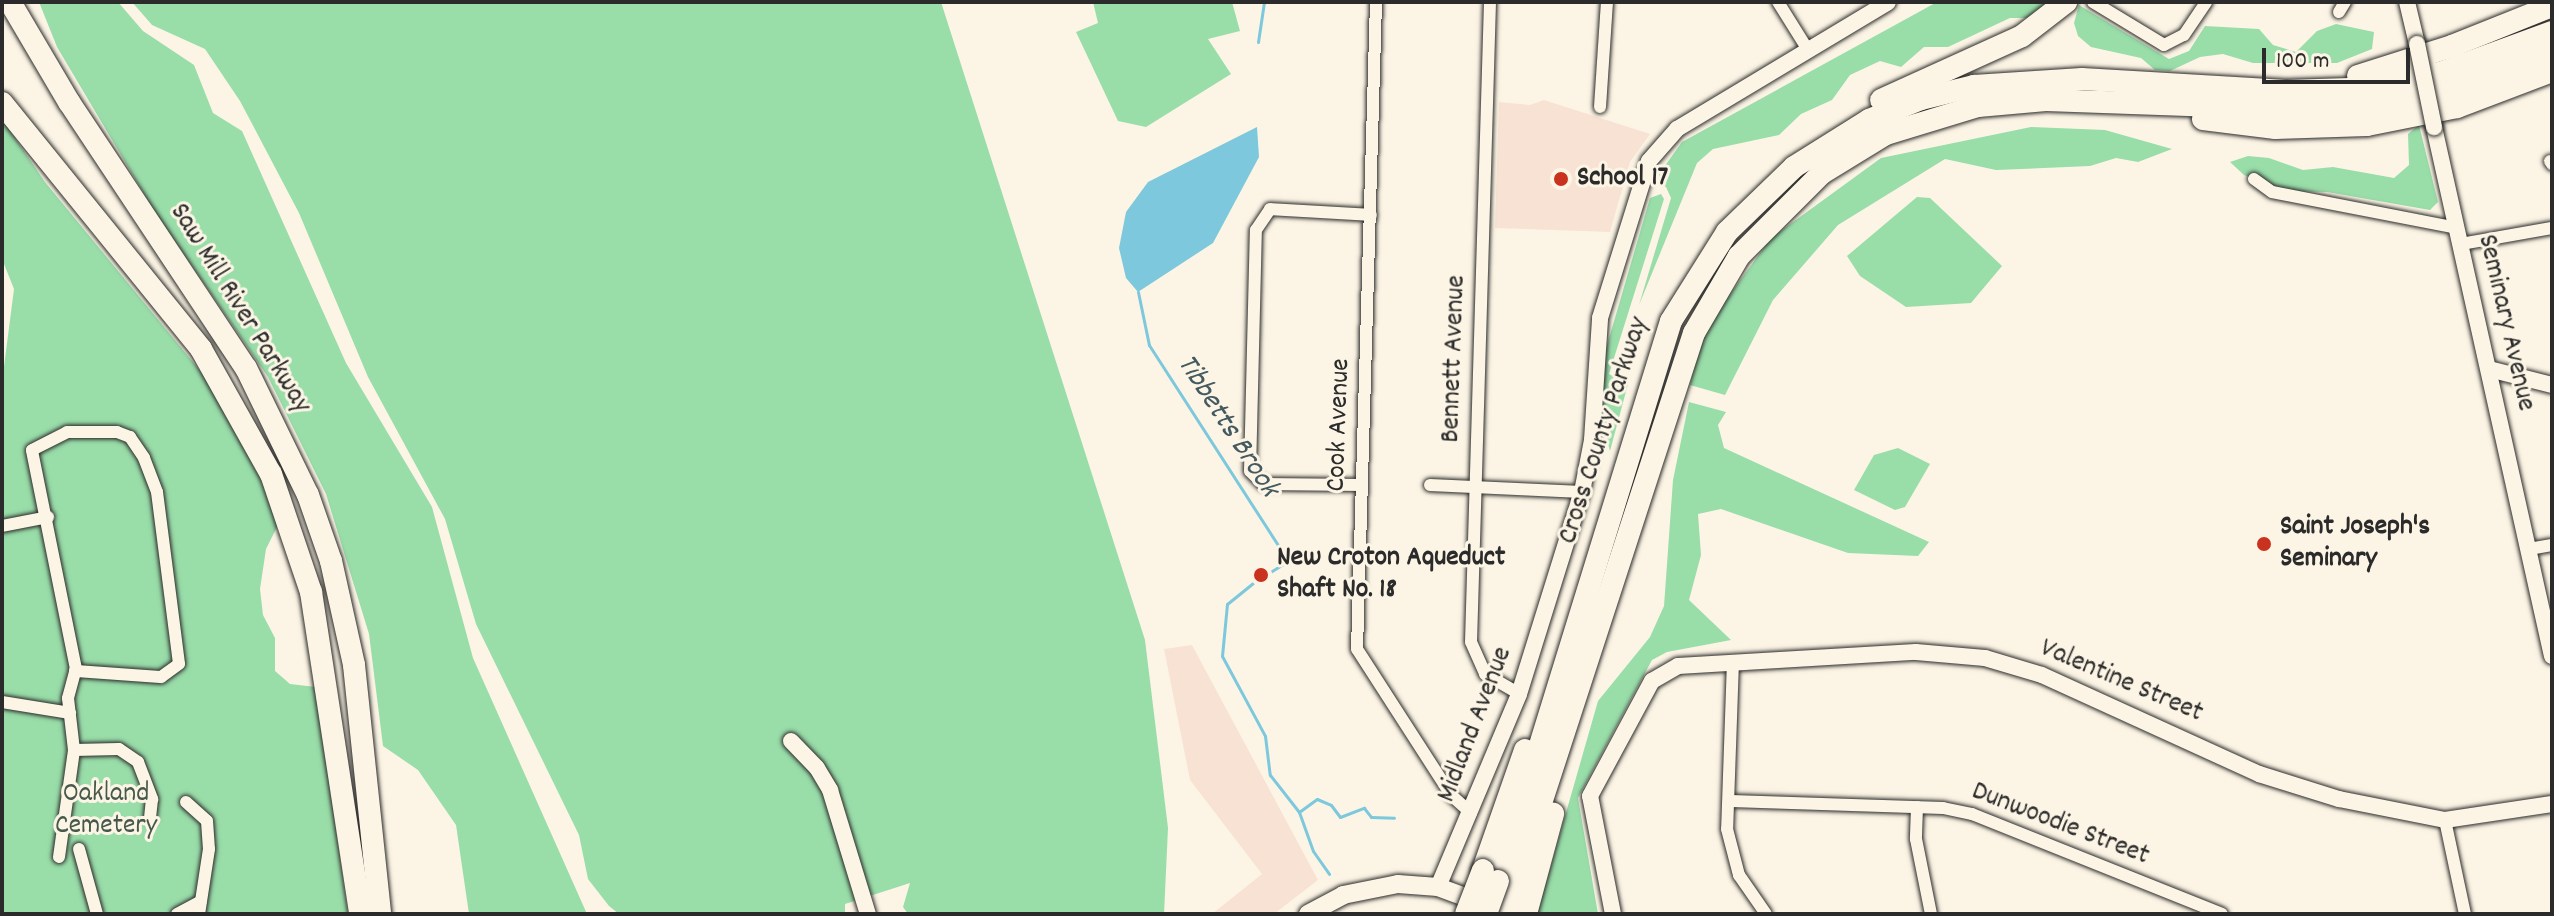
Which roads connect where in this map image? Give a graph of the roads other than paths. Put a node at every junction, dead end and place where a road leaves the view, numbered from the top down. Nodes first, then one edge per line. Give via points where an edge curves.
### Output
1 (10, 2) edge
2 (22, 2) edge
3 (1376, 2) edge
4 (1490, 2) edge
5 (1601, 2) edge
6 (1607, 2) edge
7 (1778, 2) edge
8 (1888, 2) edge
9 (2066, 2) edge
10 (2093, 2) edge
11 (2206, 2) edge
12 (2407, 2) edge
13 (2552, 6) edge
14 (2552, 32) edge
15 (1808, 50) junction
16 (2552, 51) edge
17 (49, 71) junction
18 (2552, 71) edge
19 (1602, 87) junction
20 (2235, 88) junction
21 (2, 103) edge
22 (2119, 104) junction
23 (1600, 107) dead end
24 (2, 119) edge
25 (56, 174) junction
26 (1780, 178) junction
27 (2254, 179) dead end
28 (1371, 215) junction
29 (2552, 228) edge
30 (2459, 236) junction
31 (2489, 369) junction
32 (2552, 385) edge
33 (1362, 485) junction
34 (1430, 485) dead end
35 (1475, 486) junction
36 (1582, 492) junction
37 (48, 517) junction
38 (2, 526) edge
39 (2552, 545) edge
40 (2529, 549) junction
41 (2552, 656) edge
42 (1733, 661) junction
43 (75, 671) junction
44 (1519, 694) junction
45 (2, 702) edge
46 (70, 713) junction
47 (791, 741) dead end
48 (74, 750) junction
49 (1731, 801) junction
50 (186, 802) dead end
51 (2552, 804) edge
52 (1917, 807) junction
53 (1471, 813) junction
54 (150, 818) dead end
55 (2445, 820) junction
56 (372, 843) junction
57 (79, 849) dead end
58 (59, 857) dead end
59 (1438, 887) junction
60 (1510, 892) edge
61 (200, 908) edge
62 (97, 914) edge
63 (177, 914) edge
64 (360, 914) edge
65 (380, 914) edge
66 (390, 914) edge
67 (868, 914) edge
68 (1308, 914) edge
69 (1466, 914) edge
70 (1486, 914) edge
71 (1502, 914) edge
72 (1613, 914) edge
73 (1766, 914) edge
74 (1931, 914) edge
75 (2222, 914) edge
76 (2465, 914) edge

1 - 17 highway, Saw Mill River Parkway
2 - 17 highway
3 - 28 street, Cook Avenue
4 - 35 street, Bennett Avenue
5 - 19 street
6 - 19 street
7 - 15 street
8 - 15 street, Midland Avenue
9 - 26 highway via 2022,36 1842,121 1803,151
10 - 11 street via 2164,45 2184,35
12 - 30 street, Seminary Avenue, bridge
13 - 20 highway via 2379,71
14 - 20 highway via 2456,68 2394,83 2318,91
15 - 36 street, Midland Avenue via 1677,129 1649,161 1600,318 1592,440
16 - 22 highway via 2445,91 2355,108 2282,111
17 - 56 highway, Saw Mill River Parkway via 246,368 295,462 327,550 350,642
18 - 22 highway via 2457,107 2348,127 2239,125
19 - 23 street
20 - 26 highway, Cross County Parkway via 2082,79 1974,86 1869,120
21 - 25 highway, Saw Mill River Parkway
22 - 60 highway, Cross County Parkway via 2022,100 1926,119 1846,156 1768,222 1719,285 1690,341
24 - 25 highway
25 - 64 highway, Saw Mill River Parkway via 201,349 271,474 311,592
26 - 60 highway, Cross County Parkway via 1715,247 1671,321 1582,604
27 - 30 street via 2272,192
28 - 33 street, Cook Avenue
28 - 33 street via 1287,207 1270,209 1257,222 1250,471 1259,482
29 - 30 street
30 - 31 street, Seminary Avenue
31 - 32 street
31 - 40 street, Seminary Avenue
33 - 53 street, Cook Avenue via 1357,649 1451,795
34 - 35 street
35 - 36 street
35 - 44 street, Bennett Avenue via 1472,649 1485,674
36 - 44 street, Midland Avenue
37 - 38 street
37 - 43 street
37 - 43 street via 32,450 67,432 130,437 144,458 166,532 179,664 161,677
39 - 40 street
40 - 41 street, Seminary Avenue
42 - 49 street
42 - 55 street, Valentine Street via 1916,652 2002,661 2181,735 2259,774 2407,816
42 - 72 street, Valentine Street via 1658,674 1590,796
43 - 46 street
44 - 53 street, Midland Avenue
45 - 46 street
46 - 48 street
47 - 67 street via 830,790
48 - 54 street via 119,749 138,762 152,799
48 - 58 street
49 - 52 street, Dunwoodie Street
49 - 73 street via 1727,829 1739,875
50 - 61 street via 207,821 209,849
51 - 55 street, Valentine Street
52 - 74 street via 1916,839
52 - 75 street, Dunwoodie Street via 1972,814
53 - 59 street, Midland Avenue
55 - 76 street
56 - 65 highway, Saw Mill River Parkway
56 - 66 highway
57 - 62 street
59 - 68 main road via 1365,888
59 - 71 main road
60 - 69 highway, bridge
60 - 70 highway, Cross County Parkway, bridge
60 - 71 highway, Cross County Parkway
61 - 63 street

